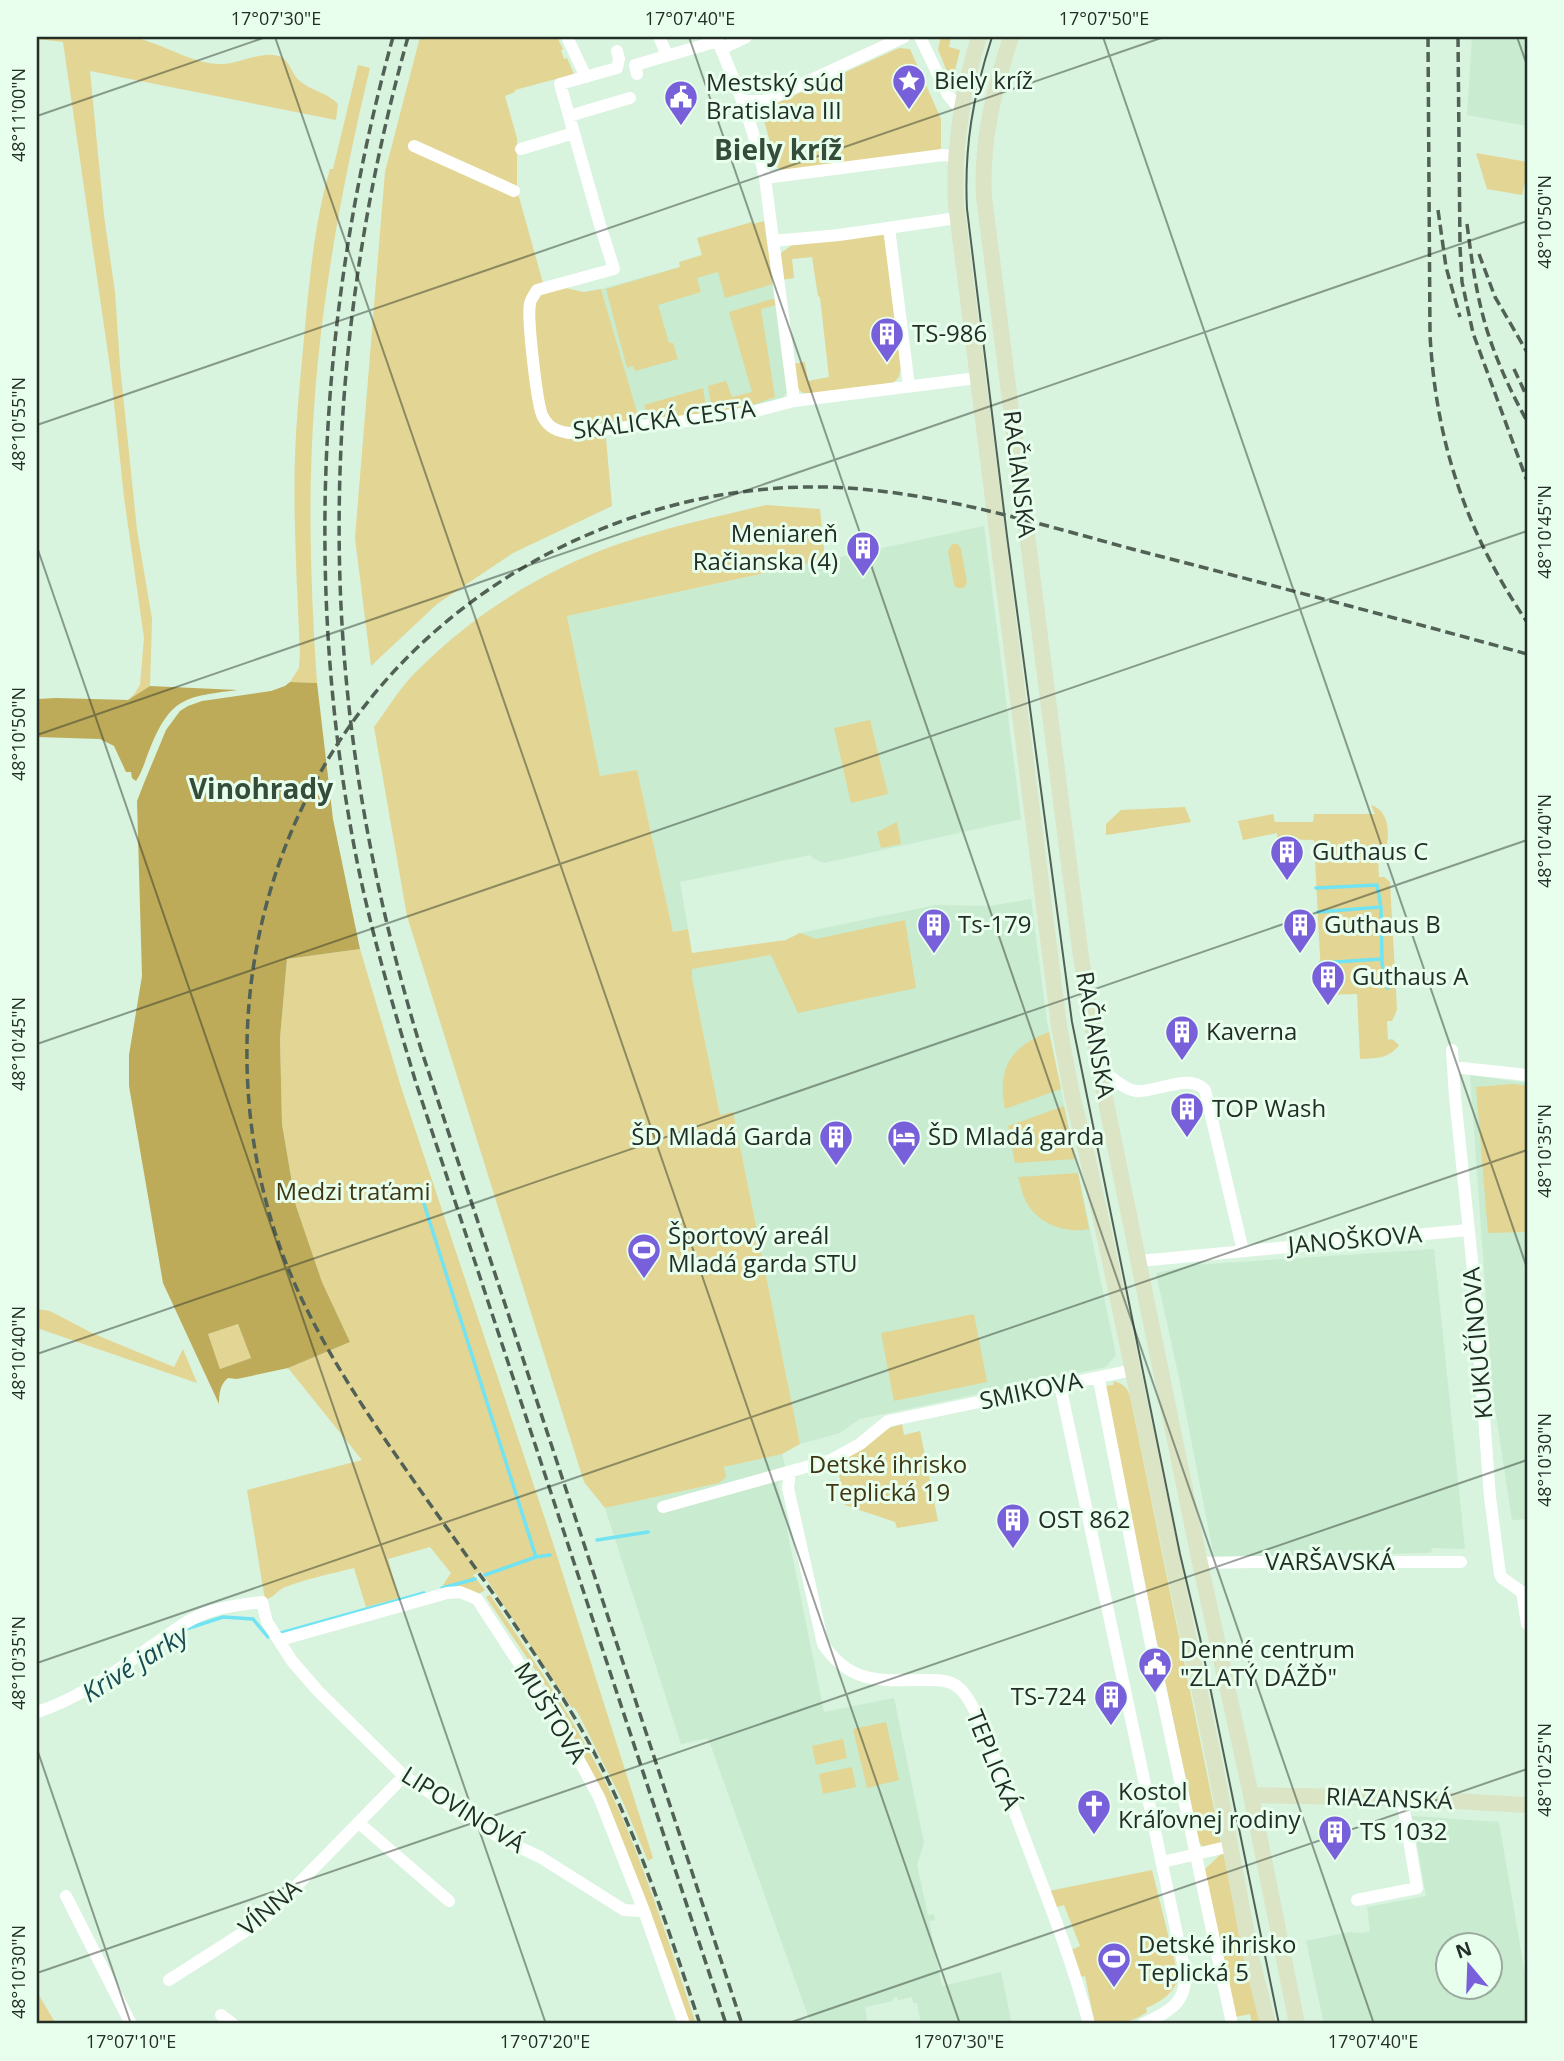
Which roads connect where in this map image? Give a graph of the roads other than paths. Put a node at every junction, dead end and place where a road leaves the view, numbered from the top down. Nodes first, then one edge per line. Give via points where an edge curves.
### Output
1 (568, 37) edge
2 (659, 37) edge
3 (746, 37) edge
4 (904, 37) edge
5 (920, 37) edge
6 (979, 37) edge
7 (1011, 37) edge
8 (718, 42) edge
9 (617, 51) dead end
10 (667, 55) junction
11 (637, 74) dead end
12 (586, 77) junction
13 (630, 98) dead end
14 (743, 101) junction
15 (960, 109) junction
16 (569, 116) junction
17 (574, 133) junction
18 (414, 146) dead end
19 (521, 149) dead end
20 (955, 156) junction
21 (765, 178) junction
22 (514, 191) dead end
23 (957, 218) junction
24 (889, 228) junction
25 (773, 241) junction
26 (977, 378) junction
27 (909, 386) junction
28 (794, 401) junction
29 (1452, 1050) dead end
30 (1453, 1067) junction
31 (1098, 1068) junction
32 (1527, 1075) edge
33 (1468, 1230) junction
34 (1244, 1251) junction
35 (1139, 1261) junction
36 (1133, 1370) junction
37 (1060, 1385) junction
38 (1100, 1385) dead end
39 (790, 1473) junction
40 (663, 1507) dead end
41 (1461, 1562) dead end
42 (1200, 1563) junction
43 (1525, 1588) edge
44 (1527, 1624) edge
45 (281, 1640) junction
46 (37, 1712) edge
47 (404, 1776) junction
48 (1251, 1794) junction
49 (1402, 1798) junction
50 (1527, 1805) edge
51 (359, 1823) junction
52 (1222, 1848) dead end
53 (1197, 1854) junction
54 (1167, 1861) dead end
55 (66, 1896) dead end
56 (1357, 1900) dead end
57 (449, 1901) dead end
58 (644, 1911) junction
59 (169, 1980) dead end
60 (221, 2015) dead end
61 (1231, 2019) dead end
62 (130, 2021) edge
63 (233, 2024) edge
64 (684, 2024) edge
65 (1089, 2024) edge
66 (1143, 2024) edge
67 (1268, 2024) edge
68 (1297, 2024) edge

1 - 12 street
2 - 10 street
3 - 8 street
4 - 14 street via 770,99
5 - 15 street via 948,95
6 - 15 main road, RAČIANSKA
7 - 31 main road, RAČIANSKA via 986,133 985,208
8 - 10 street
8 - 14 street
9 - 12 street via 617,68
10 - 11 street via 635,65
12 - 16 street via 560,84
13 - 16 street
14 - 21 street
15 - 20 main road, RAČIANSKA
16 - 17 street
17 - 19 street
17 - 28 street, SKALICKÁ CESTA via 614,270 537,290 530,304 539,408 548,424 557,431 588,432 748,413
18 - 22 street
20 - 21 street
20 - 23 main road, RAČIANSKA
21 - 25 street
23 - 24 street
23 - 26 main road, RAČIANSKA
24 - 25 street
24 - 27 street
25 - 28 street
26 - 27 street, SKALICKÁ CESTA
26 - 36 main road, RAČIANSKA via 1059,1026
27 - 28 street, SKALICKÁ CESTA
29 - 30 street, KUKUČÍNOVA
30 - 32 street
30 - 33 street, KUKUČÍNOVA
31 - 34 street via 1136,1091 1182,1083 1202,1086
31 - 35 main road, RAČIANSKA
33 - 34 street, JANOŠKOVA
33 - 43 street, KUKUČÍNOVA via 1500,1574
34 - 35 street, JANOŠKOVA
35 - 42 main road, RAČIANSKA
36 - 37 street, SMIKOVA
36 - 67 main road, RAČIANSKA
37 - 39 street, SMIKOVA via 888,1420 860,1444 831,1460
37 - 66 street via 1185,1972 1184,1991 1176,2004
38 - 53 street
39 - 40 street, SMIKOVA
39 - 65 street, TEPLICKÁ via 788,1489 823,1644 854,1674 877,1681 951,1682 965,1693 1040,1878
41 - 42 street, VARŠAVSKÁ
42 - 48 main road, RAČIANSKA
43 - 44 street, KUKUČÍNOVA
45 - 46 street, LIPOVINOVÁ via 267,1622 261,1602 209,1612 185,1623 95,1685
45 - 47 street, LIPOVINOVÁ via 318,1691
45 - 58 street, MUŠTOVÁ via 447,1593 460,1592 477,1600 585,1770
47 - 51 street, VÍNNA
47 - 58 street, LIPOVINOVÁ via 624,1910
48 - 49 main road, RIAZANSKÁ
48 - 68 main road, RAČIANSKA
49 - 50 main road, RIAZANSKÁ
49 - 56 street via 1417,1888
51 - 57 street
51 - 59 street, VÍNNA via 263,1920
52 - 53 street
53 - 54 street
53 - 61 street
55 - 62 street
58 - 64 street, MUŠTOVÁ
60 - 63 street

